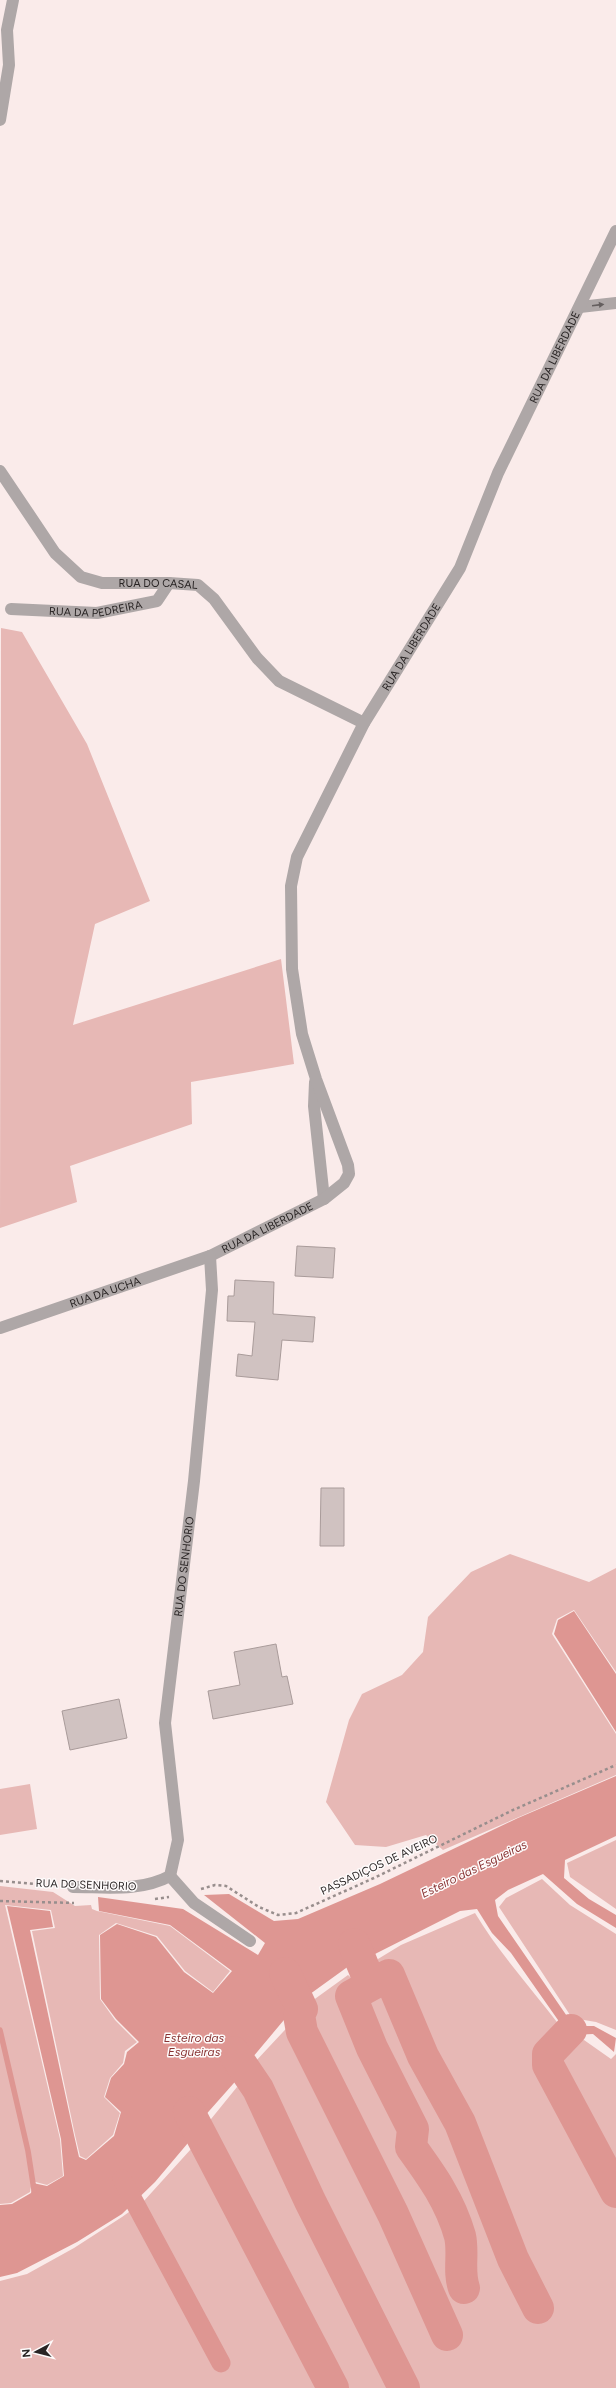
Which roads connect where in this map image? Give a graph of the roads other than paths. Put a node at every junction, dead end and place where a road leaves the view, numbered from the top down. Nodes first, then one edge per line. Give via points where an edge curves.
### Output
1 (13, 0) edge
2 (3, 33) edge
3 (0, 120) edge
4 (616, 231) edge
5 (616, 303) edge
6 (580, 307) junction
7 (0, 471) edge
8 (169, 583) junction
9 (11, 609) dead end
10 (364, 723) junction
11 (316, 1079) junction
12 (324, 1199) junction
13 (210, 1256) junction
14 (0, 1328) edge
15 (170, 1876) junction
16 (73, 1887) road end
17 (250, 1941) dead end

1 - 2 street
2 - 3 street via 9,65
4 - 6 street, RUA DA LIBERDADE
6 -> 5 street
6 - 10 street, RUA DA LIBERDADE via 498,473 460,568
7 - 8 street, RUA DO CASAL via 55,553 81,577 102,583
8 - 9 street, RUA DA PEDREIRA via 157,601 97,613
8 - 10 street, RUA DO CASAL via 198,586 214,599 257,658 279,681
10 - 11 street, RUA DA LIBERDADE via 297,857 291,886 292,969 302,1034
11 - 12 street, RUA DA LIBERDADE via 314,1106
11 - 12 street, RUA DA LIBERDADE via 348,1165 349,1174 344,1183
12 - 13 street, RUA DA LIBERDADE
13 - 14 street, RUA DA UCHA
13 - 15 street, RUA DO SENHORIO via 212,1290 194,1482 165,1724 178,1840
15 - 16 street, RUA DO SENHORIO via 142,1887
15 - 17 street via 194,1903

